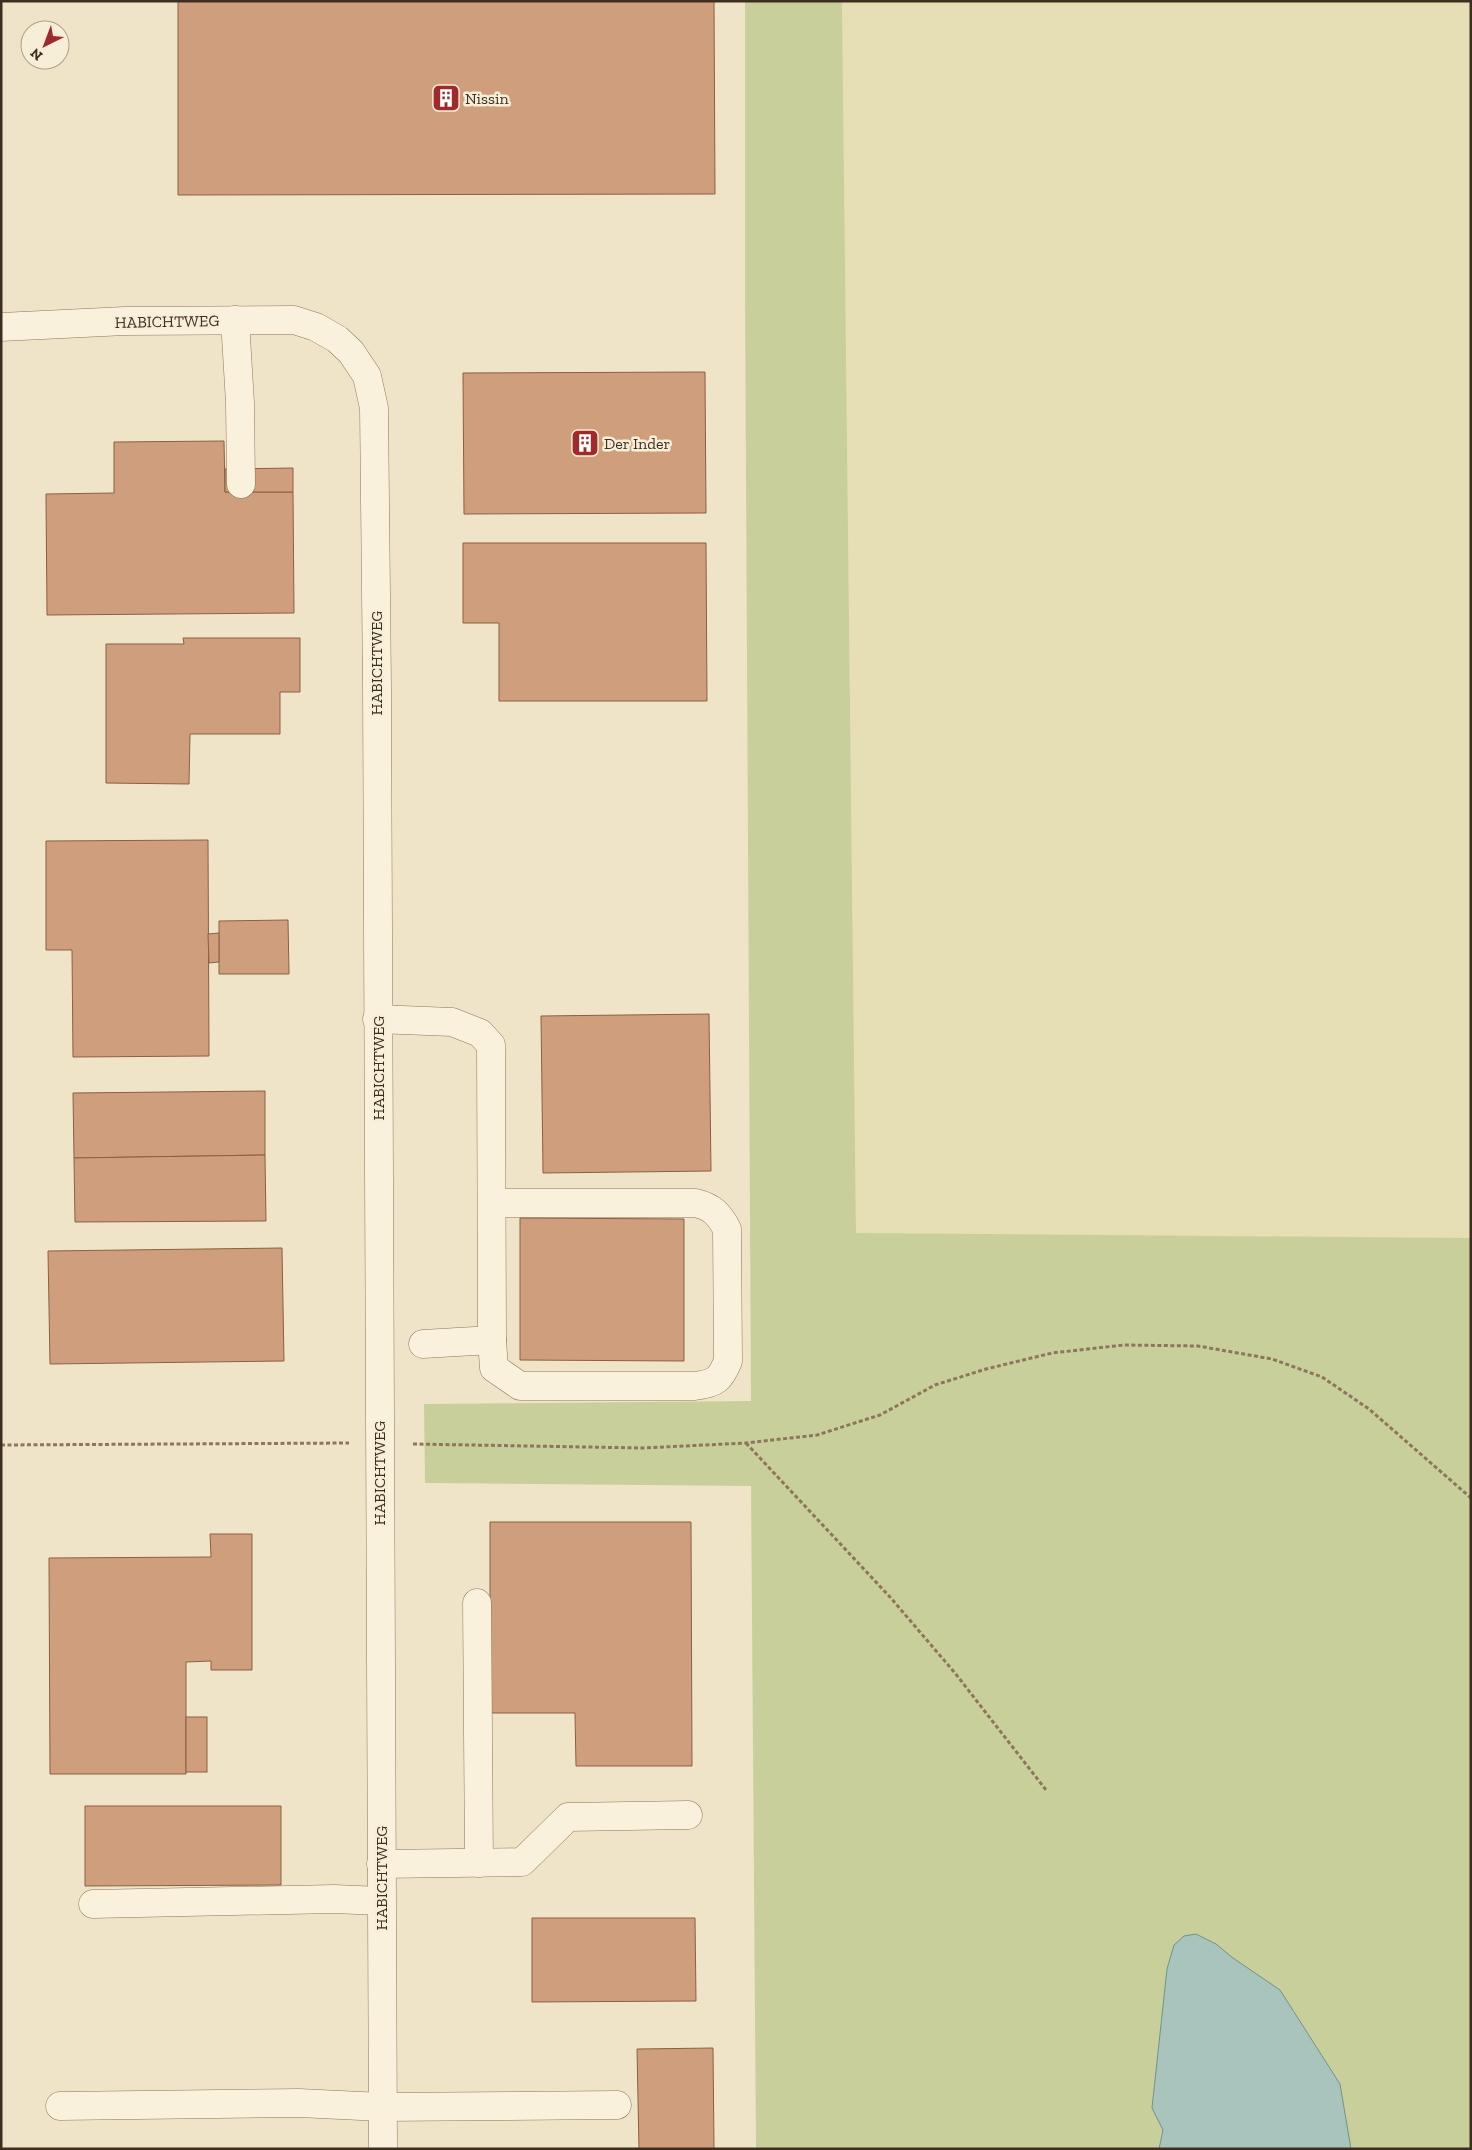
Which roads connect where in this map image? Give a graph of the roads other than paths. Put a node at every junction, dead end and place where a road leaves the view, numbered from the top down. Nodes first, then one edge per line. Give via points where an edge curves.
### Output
1 (235, 320) junction
2 (1, 327) edge
3 (241, 484) dead end
4 (378, 1019) junction
5 (493, 1203) junction
6 (492, 1340) junction
7 (423, 1344) dead end
8 (476, 1603) dead end
9 (688, 1815) dead end
10 (479, 1863) junction
11 (381, 1864) junction
12 (381, 1901) junction
13 (93, 1904) dead end
14 (617, 2105) dead end
15 (60, 2106) dead end
16 (382, 2107) junction
17 (383, 2149) edge

1 - 2 street, HABICHTWEG via 125,320
1 - 3 street
1 - 4 street, HABICHTWEG via 294,320 337,339 351,352 367,376 374,408
4 - 5 street via 452,1022 480,1032 491,1045
4 - 11 street, HABICHTWEG
5 - 6 street
5 - 6 street via 696,1203 711,1207 727,1229 728,1361 722,1376 712,1384 696,1386 520,1386 494,1368
6 - 7 street
8 - 10 street
9 - 10 street via 568,1817 522,1862
10 - 11 street
11 - 12 street, HABICHTWEG
12 - 13 street
12 - 16 street, HABICHTWEG
14 - 16 street
15 - 16 street via 299,2103
16 - 17 street, HABICHTWEG

